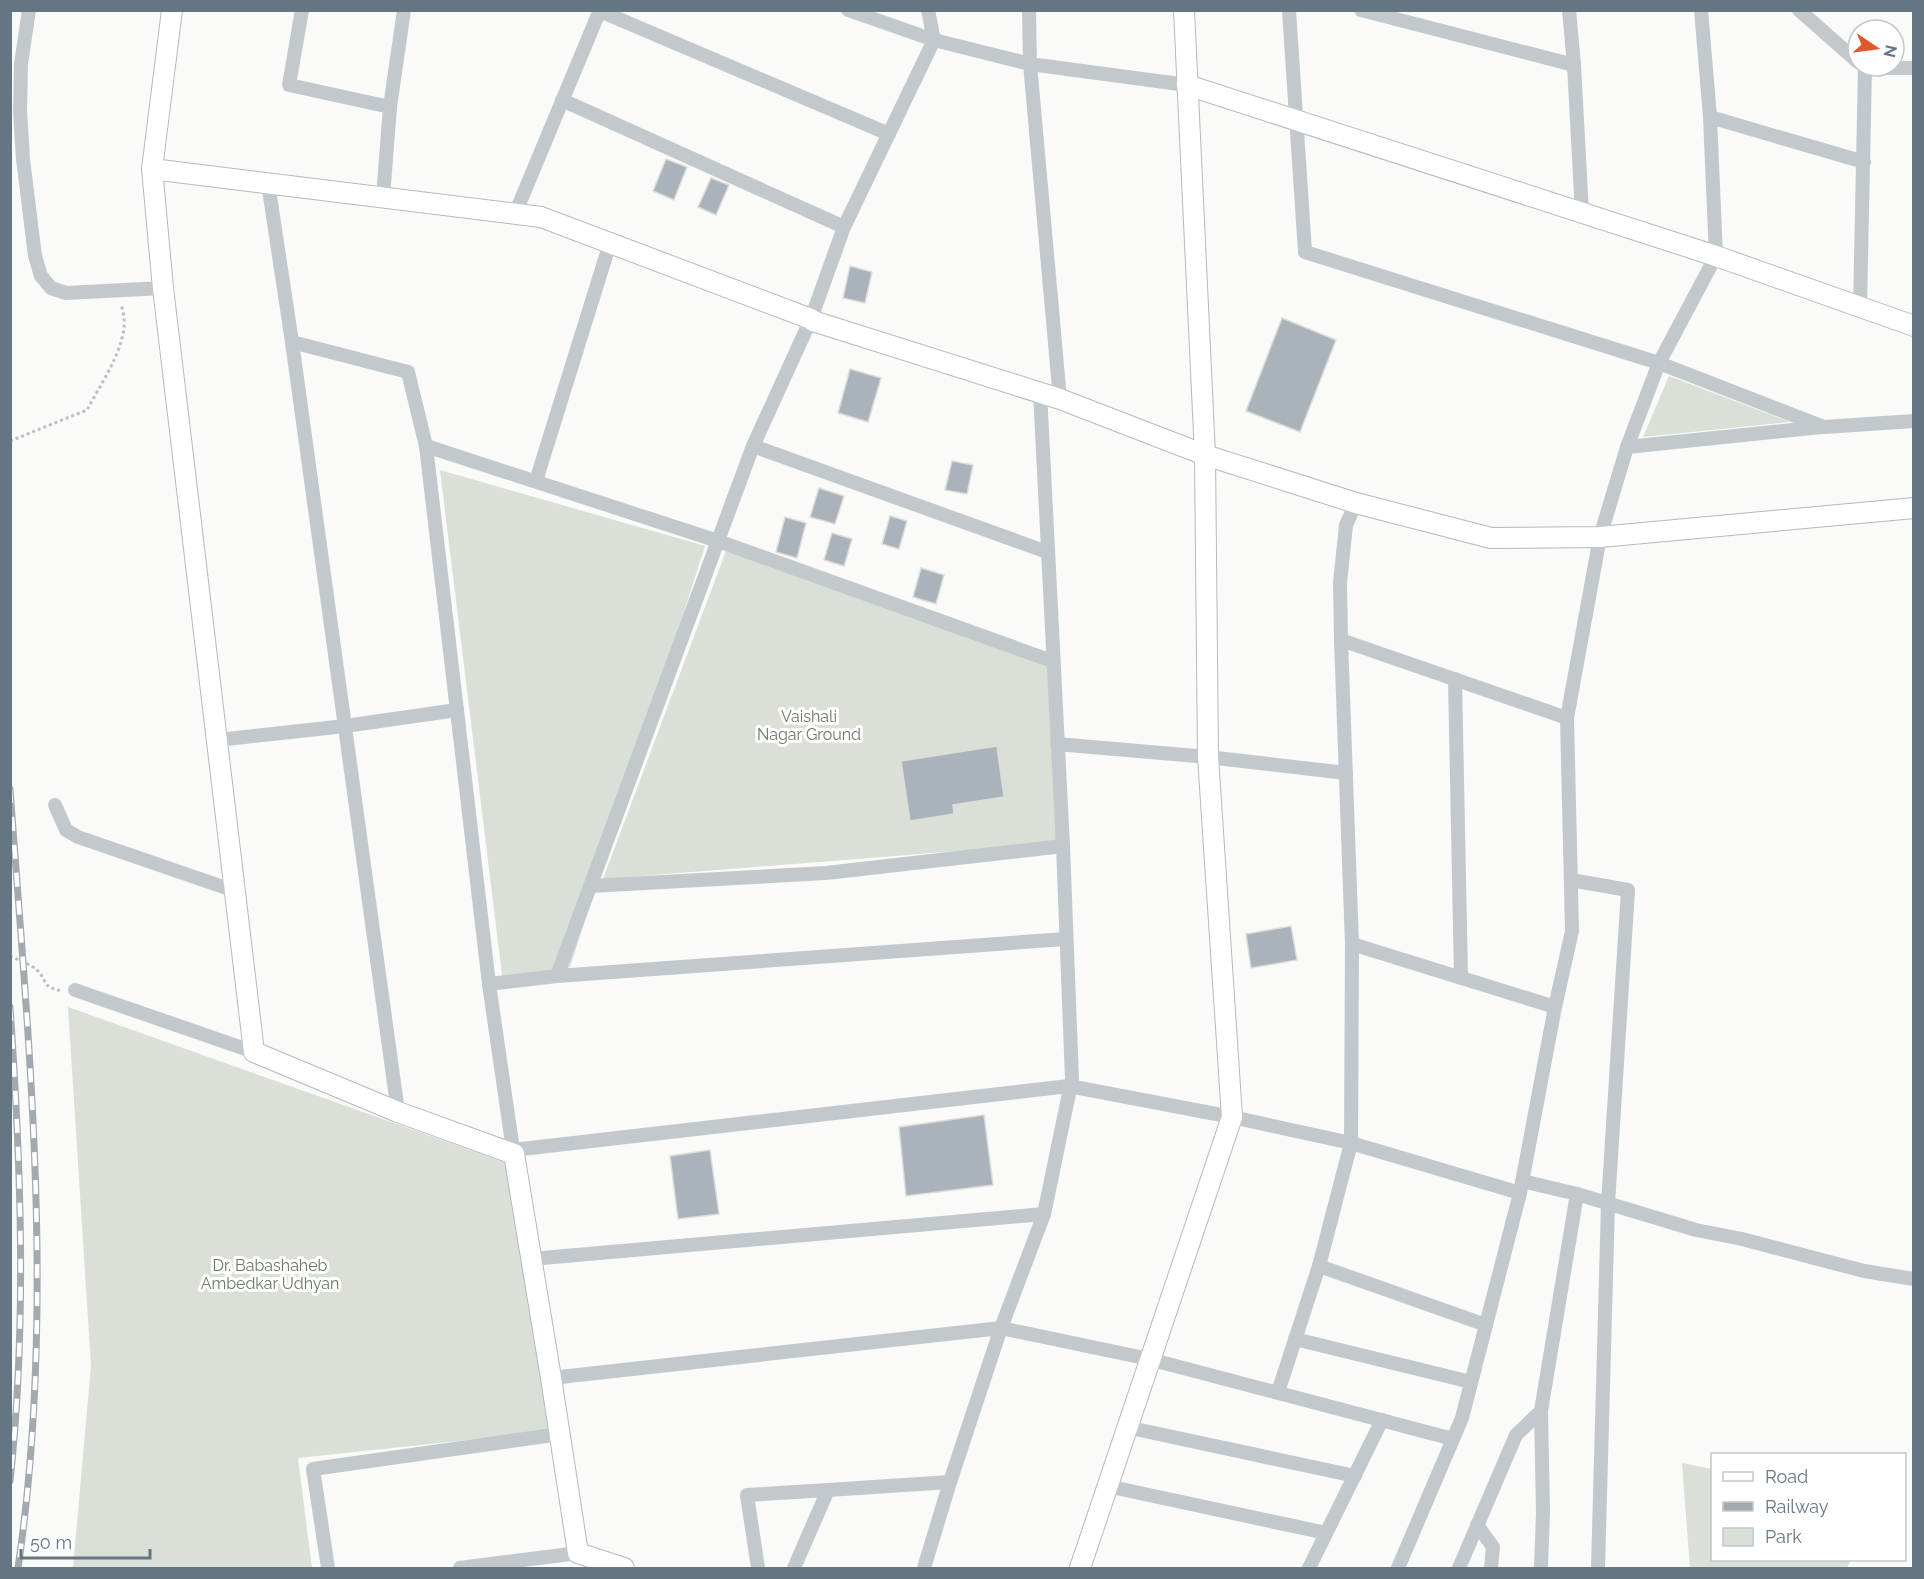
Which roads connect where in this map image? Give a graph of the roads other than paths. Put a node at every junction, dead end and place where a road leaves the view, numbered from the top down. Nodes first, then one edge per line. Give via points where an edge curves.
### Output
1 (29, 10) edge
2 (172, 10) edge
3 (302, 10) edge
4 (404, 10) edge
5 (848, 10) edge
6 (928, 10) edge
7 (1029, 10) edge
8 (1184, 10) edge
9 (1289, 10) edge
10 (1361, 10) edge
11 (1569, 10) edge
12 (1701, 10) edge
13 (1799, 10) edge
14 (600, 11) edge
15 (934, 40) junction
16 (1846, 51) edge
17 (1030, 64) junction
18 (1574, 65) junction
19 (1862, 78) edge
20 (1187, 84) junction
21 (562, 100) junction
22 (390, 107) junction
23 (1710, 117) junction
24 (1297, 120) junction
25 (889, 134) junction
26 (1864, 162) junction
27 (152, 169) junction
28 (268, 183) junction
29 (383, 197) junction
30 (1582, 213) junction
31 (515, 214) junction
32 (844, 227) junction
33 (610, 243) junction
34 (1716, 255) junction
35 (164, 288) junction
36 (1860, 308) junction
37 (811, 319) junction
38 (1914, 326) edge
39 (292, 342) junction
40 (1659, 363) junction
41 (1040, 392) junction
42 (1060, 399) junction
43 (1914, 421) edge
44 (1824, 427) junction
45 (426, 446) junction
46 (753, 446) junction
47 (1627, 447) junction
48 (1205, 455) junction
49 (536, 482) junction
50 (1356, 503) junction
51 (1914, 508) edge
52 (1600, 537) junction
53 (718, 541) junction
54 (1047, 552) junction
55 (1341, 640) junction
56 (1053, 660) junction
57 (1455, 679) junction
58 (457, 710) junction
59 (1567, 718) junction
60 (345, 726) junction
61 (218, 740) junction
62 (1057, 744) junction
63 (1208, 757) junction
64 (1346, 773) junction
65 (55, 805) dead end
66 (1063, 846) junction
67 (1570, 880) junction
68 (590, 886) junction
69 (235, 891) junction
70 (1065, 939) junction
71 (1352, 944) junction
72 (557, 976) junction
73 (1461, 977) junction
74 (489, 984) junction
75 (75, 990) road end
76 (1555, 1007) junction
77 (254, 1052) junction
78 (1070, 1086) junction
79 (398, 1112) junction
80 (1232, 1116) junction
81 (1351, 1143) junction
82 (514, 1152) junction
83 (1521, 1187) junction
84 (1577, 1194) junction
85 (1608, 1204) junction
86 (1044, 1214) junction
87 (531, 1259) junction
88 (1319, 1266) junction
89 (1914, 1279) edge
90 (1486, 1325) junction
91 (1001, 1328) junction
92 (1295, 1339) junction
93 (1149, 1359) junction
94 (551, 1378) junction
95 (1471, 1382) junction
96 (1278, 1392) junction
97 (1541, 1411) junction
98 (1382, 1420) junction
99 (1126, 1427) junction
100 (560, 1434) junction
101 (1453, 1440) junction
102 (1354, 1476) junction
103 (950, 1482) junction
104 (1107, 1486) junction
105 (828, 1490) junction
106 (1477, 1525) junction
107 (1326, 1533) junction
108 (578, 1553) junction
109 (328, 1569) edge
110 (460, 1569) edge
111 (624, 1569) edge
112 (758, 1569) edge
113 (794, 1569) edge
114 (924, 1569) edge
115 (1080, 1569) edge
116 (1309, 1569) edge
117 (1398, 1569) edge
118 (1459, 1569) edge
119 (1491, 1569) edge
120 (1541, 1569) edge
121 (1598, 1569) edge

1 - 35 street via 21,63 20,111 35,256 41,276 51,288 66,292
2 - 27 street
3 - 22 street via 290,85
4 - 22 street
5 - 15 street
6 - 15 street
7 - 17 street
8 - 20 street
9 - 24 street
10 - 18 street
11 - 18 street
12 - 23 street
13 - 16 street
14 - 21 street
14 - 25 street
15 - 17 street
15 - 25 street
17 - 20 street
17 - 42 street
18 - 30 street
19 - 26 street
20 - 24 street
20 - 48 street
21 - 31 street
21 - 32 street
22 - 29 street
23 - 26 street
23 - 34 street
24 - 30 street
24 - 40 street via 1305,252
25 - 32 street
26 - 36 street
27 - 28 street
27 - 35 street
28 - 29 street
28 - 39 street
29 - 31 street
30 - 34 street
31 - 33 street via 542,217
32 - 37 street
33 - 37 street
33 - 49 street
34 - 36 street
34 - 40 street
35 - 61 street
36 - 38 street
37 - 41 street
37 - 46 street
39 - 45 street via 408,372
39 - 60 street
40 - 44 street
40 - 47 street
41 - 42 street
41 - 54 street
42 - 48 street
43 - 44 street
44 - 47 street
45 - 49 street
45 - 58 street
46 - 53 street
46 - 54 street
47 - 52 street
48 - 50 street
48 - 63 street
49 - 53 street
50 - 52 street via 1491,538
50 - 55 street via 1346,525 1340,583
51 - 52 street
52 - 59 street
53 - 56 street
53 - 68 street
54 - 56 street
55 - 57 street
55 - 64 street
56 - 62 street
57 - 59 street
57 - 73 street
58 - 60 street
58 - 74 street
59 - 67 street
60 - 61 street
60 - 79 street
61 - 69 street
62 - 63 street
62 - 66 street
63 - 64 street
63 - 80 street
64 - 71 street
65 - 69 street via 66,830 78,837
66 - 68 street via 826,873
66 - 70 street
67 - 76 street via 1572,931
67 - 85 street via 1628,890
68 - 72 street
69 - 77 street
70 - 72 street
70 - 78 street
71 - 73 street
71 - 81 street
72 - 74 street
73 - 76 street
74 - 82 street
75 - 77 street
76 - 83 street
77 - 79 street
78 - 80 street
78 - 82 street
78 - 86 street
79 - 82 street
80 - 81 street
80 - 93 street
81 - 83 street
81 - 88 street
82 - 87 street
83 - 84 street
83 - 90 street
84 - 85 street
84 - 97 street
85 - 89 street via 1696,1230 1864,1271
85 - 121 street
86 - 87 street
86 - 91 street
87 - 94 street
88 - 90 street
88 - 92 street
90 - 95 street
91 - 93 street
91 - 94 street
91 - 103 street
92 - 95 street
92 - 96 street
93 - 96 street
93 - 99 street
94 - 100 street
95 - 101 street
96 - 98 street
97 - 106 street via 1516,1435
97 - 120 street
98 - 101 street
98 - 102 street
99 - 102 street
99 - 104 street
100 - 108 street
100 - 109 street via 313,1469
101 - 117 street
102 - 107 street
103 - 105 street
103 - 114 street
104 - 107 street
104 - 115 street
105 - 112 street via 747,1495
105 - 113 street
106 - 118 street
106 - 119 street via 1493,1547
107 - 116 street
108 - 110 street
108 - 111 street

